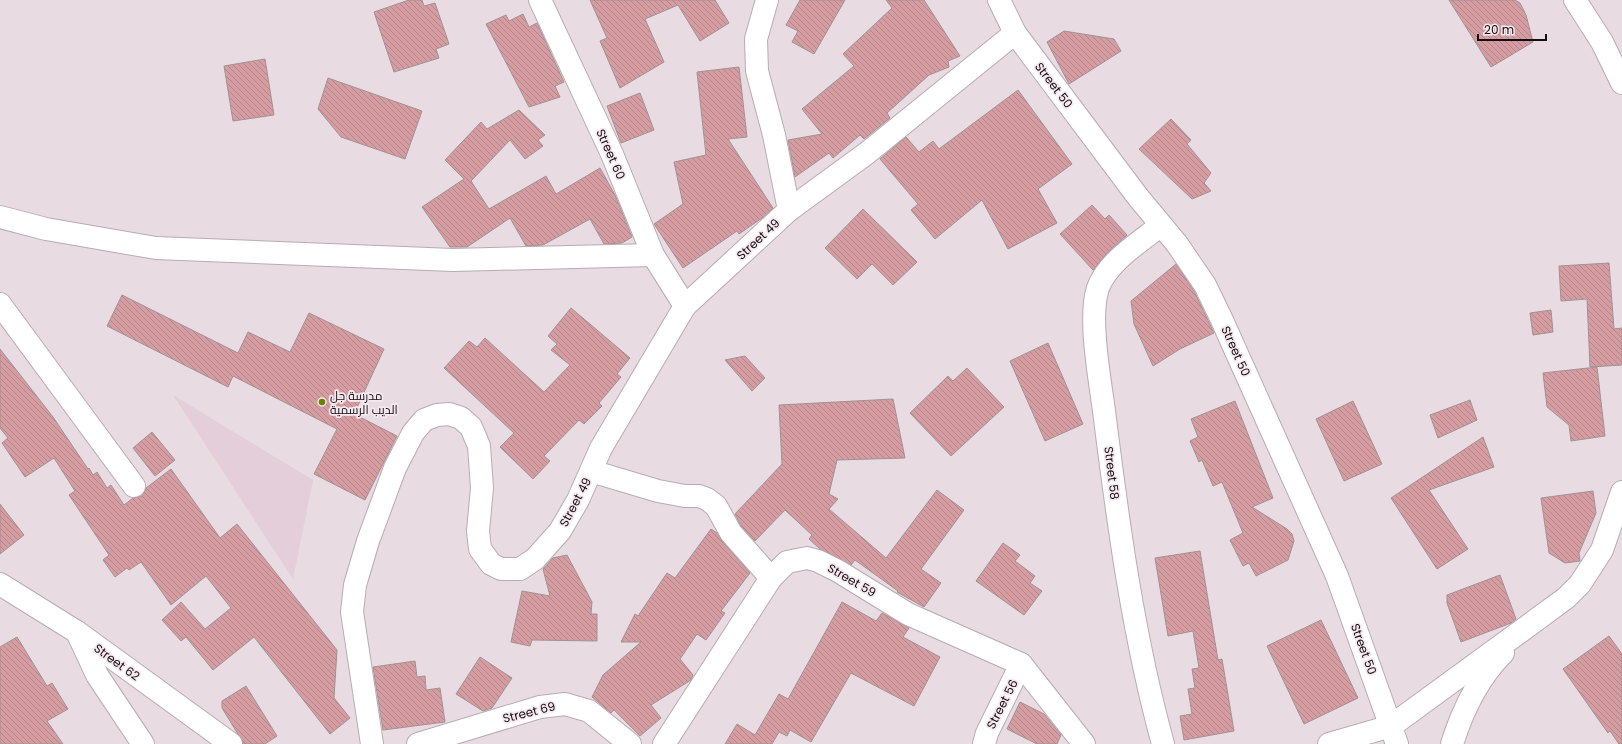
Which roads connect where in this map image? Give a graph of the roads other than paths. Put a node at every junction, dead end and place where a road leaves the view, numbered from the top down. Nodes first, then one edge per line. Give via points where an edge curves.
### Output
1 (540, 0) edge
2 (767, 0) edge
3 (999, 0) edge
4 (1575, 0) edge
5 (1015, 33) junction
6 (1622, 83) edge
7 (789, 210) junction
8 (0, 218) edge
9 (1161, 225) junction
10 (654, 255) junction
11 (0, 304) edge
12 (685, 306) junction
13 (591, 471) junction
14 (134, 486) dead end
15 (1622, 492) edge
16 (772, 578) junction
17 (0, 584) edge
18 (1536, 620) junction
19 (77, 632) junction
20 (1022, 664) junction
21 (1394, 735) edge
22 (1156, 740) edge
23 (143, 744) edge
24 (231, 744) edge
25 (372, 744) edge
26 (418, 744) edge
27 (630, 744) edge
28 (664, 744) edge
29 (984, 744) edge
30 (1084, 744) edge
31 (1329, 744) edge
32 (1452, 744) edge

1 - 10 street, Street 60 via 612,154
2 - 7 street via 756,39 757,70 774,135
3 - 5 street, Street 50
4 - 6 street via 1602,42
5 - 7 street, Street 49 via 866,153
5 - 9 street, Street 50
7 - 12 street, Street 49
8 - 10 street via 46,230 156,248 453,260
9 - 21 street, Street 50 via 1204,285 1221,318 1337,576
9 - 22 street, Street 58 via 1104,274 1095,301 1096,354 1120,540
10 - 12 street, Street 60
11 - 14 street
12 - 13 street, Street 49 via 601,448
13 - 16 street via 658,491 707,499 716,506 731,533
13 - 25 street, Street 49 via 560,531 535,559 520,569 501,569 491,564 480,549 480,453 471,427 461,418 449,414 437,415 424,420 413,433 395,468 355,585 352,612
15 - 18 street via 1610,531 1592,568 1566,598
16 - 20 street, Street 59 via 787,562 807,558 818,561 908,614
16 - 28 street, Street 59
17 - 19 street, Street 62
18 - 21 street
18 - 32 street via 1491,667 1472,698
19 - 23 street via 101,682
19 - 24 street, Street 62
20 - 29 street, Street 56 via 987,733
20 - 30 street, Street 59
21 - 31 street
26 - 27 street, Street 69 via 540,707 565,704 589,711

